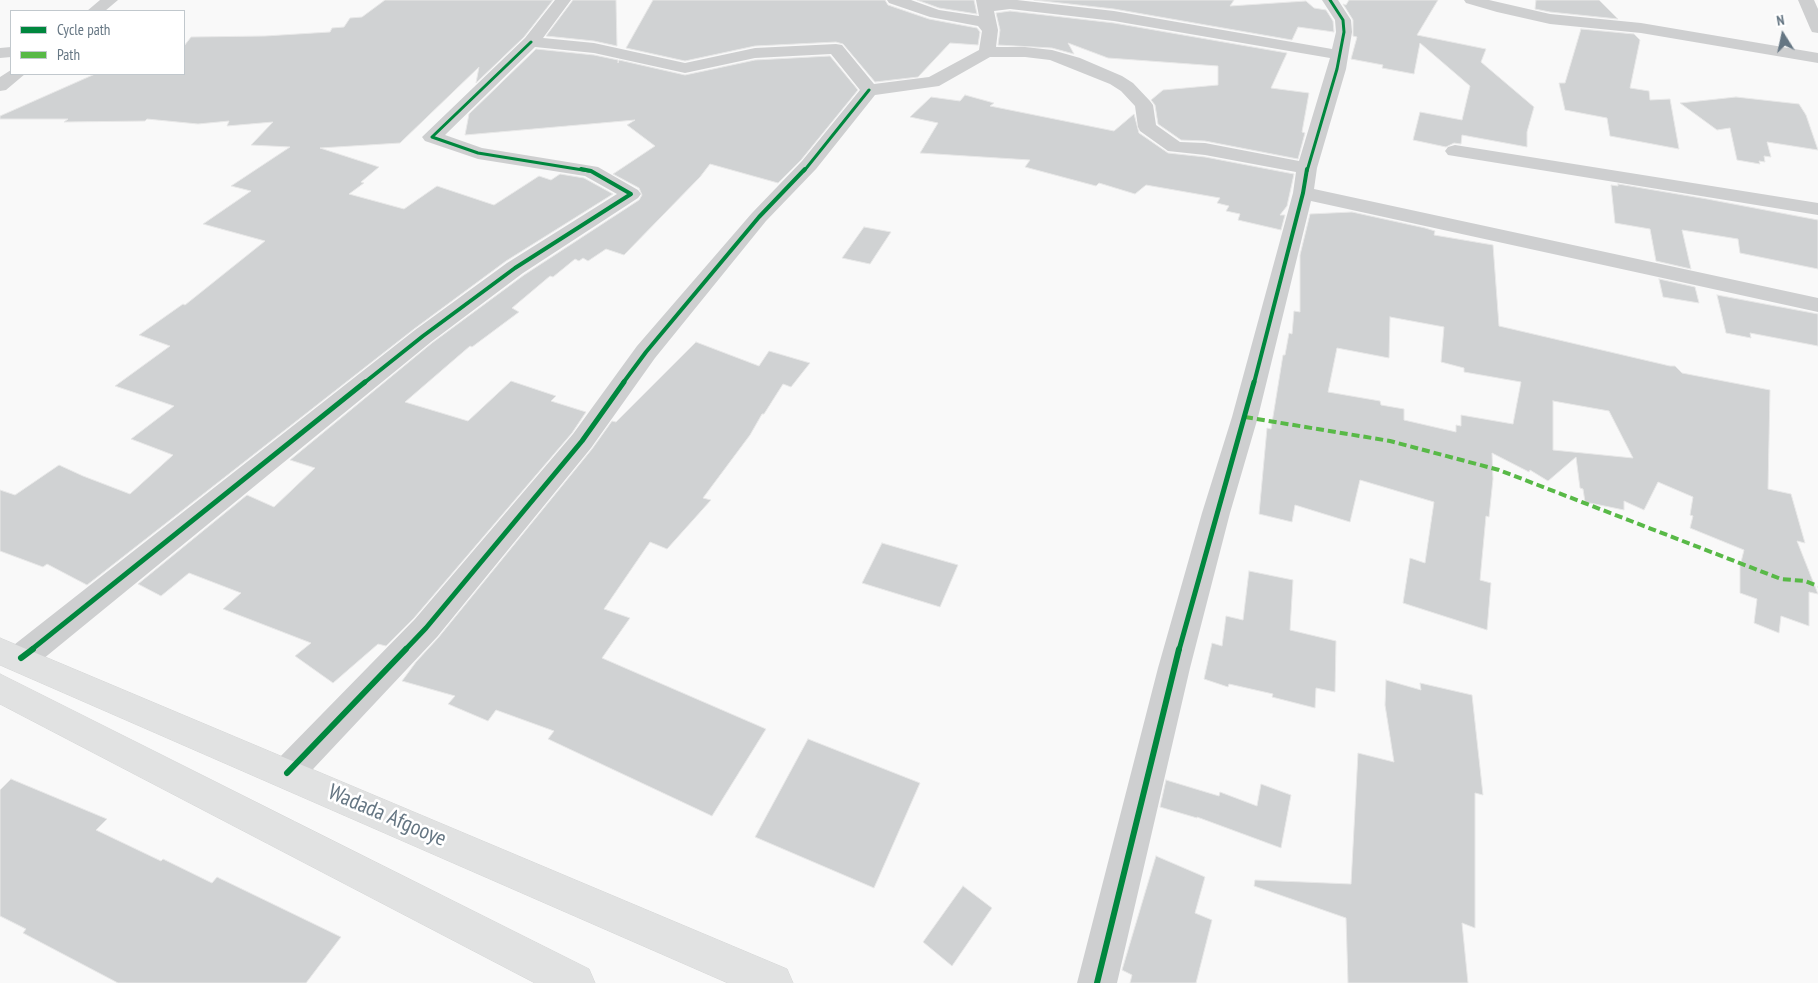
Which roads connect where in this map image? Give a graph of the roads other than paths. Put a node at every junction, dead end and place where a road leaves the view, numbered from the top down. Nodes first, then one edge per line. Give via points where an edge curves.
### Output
1 (110, 0) edge
2 (563, 0) edge
3 (895, 0) edge
4 (1330, 0) edge
5 (1472, 0) edge
6 (1806, 0) edge
7 (986, 4) edge
8 (96, 10) edge
9 (1818, 28) edge
10 (990, 30) junction
11 (531, 42) junction
12 (987, 52) junction
13 (1340, 55) junction
14 (1818, 58) edge
15 (15, 75) edge
16 (0, 86) edge
17 (869, 90) junction
18 (1455, 151) dead end
19 (1305, 181) junction
20 (1818, 209) edge
21 (1818, 305) edge
22 (10, 654) edge
23 (0, 688) edge
24 (287, 773) junction
25 (575, 983) edge
26 (773, 983) edge
27 (1097, 983) edge

1 - 8 street
2 - 11 street
3 - 10 street via 936,14 983,22
4 - 13 street via 1343,20
5 - 14 street via 1550,19 1641,28
6 - 9 street
7 - 10 street
7 - 13 street via 1114,16
10 - 12 street
11 - 17 street via 594,48 685,68 755,54 836,49
11 - 22 street via 432,137 478,153 591,171 631,194 516,268 424,336
12 - 17 street via 933,82
12 - 19 street via 1052,55 1074,62 1127,87 1144,105 1147,128 1175,147 1204,149
13 - 19 street
15 - 16 street
17 - 24 street via 809,165 759,216 652,345 582,441 426,628
18 - 20 street
19 - 21 street
19 - 27 street via 1245,417 1174,668
22 - 24 highway, Wadada Afgooye
23 - 25 highway
24 - 26 highway, Wadada Afgooye

